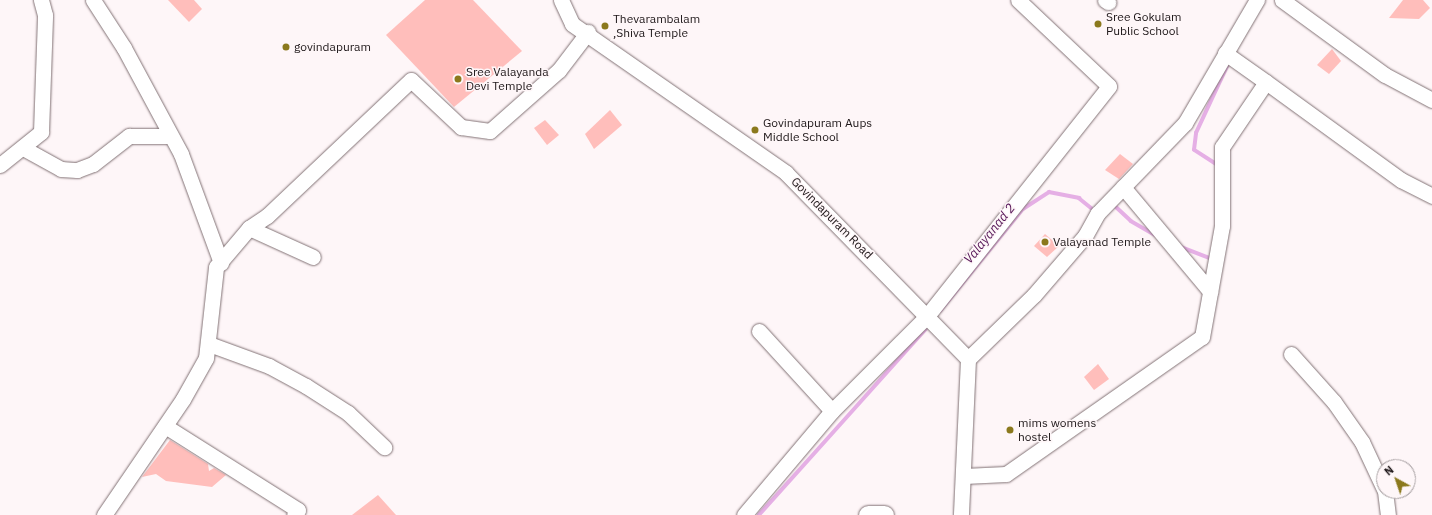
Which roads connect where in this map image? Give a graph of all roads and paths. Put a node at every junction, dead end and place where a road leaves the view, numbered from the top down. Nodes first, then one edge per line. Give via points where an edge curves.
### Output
1 (41, 0) edge
2 (93, 0) edge
3 (561, 0) edge
4 (1018, 0) edge
5 (1257, 0) edge
6 (1282, 0) edge
7 (588, 32) junction
8 (1225, 53) junction
9 (1266, 82) junction
10 (1432, 100) edge
11 (170, 136) junction
12 (23, 148) junction
13 (0, 165) edge
14 (1122, 187) junction
15 (1432, 196) edge
16 (249, 228) junction
17 (313, 257) dead end
18 (221, 263) junction
19 (1210, 290) junction
20 (927, 316) junction
21 (759, 331) dead end
22 (209, 344) junction
23 (1291, 354) dead end
24 (968, 359) junction
25 (832, 411) junction
26 (165, 426) junction
27 (384, 447) dead end
28 (1376, 473) edge
29 (964, 476) junction
30 (1385, 499) edge
31 (298, 513) edge
32 (104, 515) edge
33 (744, 515) edge
34 (868, 515) edge
35 (884, 515) edge
36 (961, 515) edge
37 (1388, 515) edge

1 - 12 street via 45,15 41,132
2 - 11 street via 124,48
3 - 7 street, Govindapuram Road via 572,24
4 - 20 street via 1109,86
5 - 8 street
6 - 10 street via 1385,75
7 - 16 street via 559,70 490,131 461,126 411,80 267,216
7 - 20 street, Govindapuram Road via 786,173
8 - 9 street
8 - 14 street via 1185,123
9 - 15 street via 1401,180
9 - 19 street via 1222,147 1222,226
11 - 12 street via 129,136 93,164 77,170 61,169
11 - 18 street via 182,154 210,225
12 - 13 street
14 - 19 street
14 - 24 street via 1098,212 1085,236 1038,286 1034,295
16 - 17 street
16 - 18 street
18 - 22 street via 216,267 211,300
19 - 29 street via 1202,337 1006,474
20 - 24 street, Govindapuram Road
20 - 25 street
21 - 25 street
22 - 26 street via 206,358
22 - 27 street via 269,366 306,386 348,413
23 - 28 street via 1334,402 1362,442
24 - 29 street
25 - 33 street
26 - 31 street
26 - 32 street
29 - 36 street
30 - 37 street
34 - 35 main road

